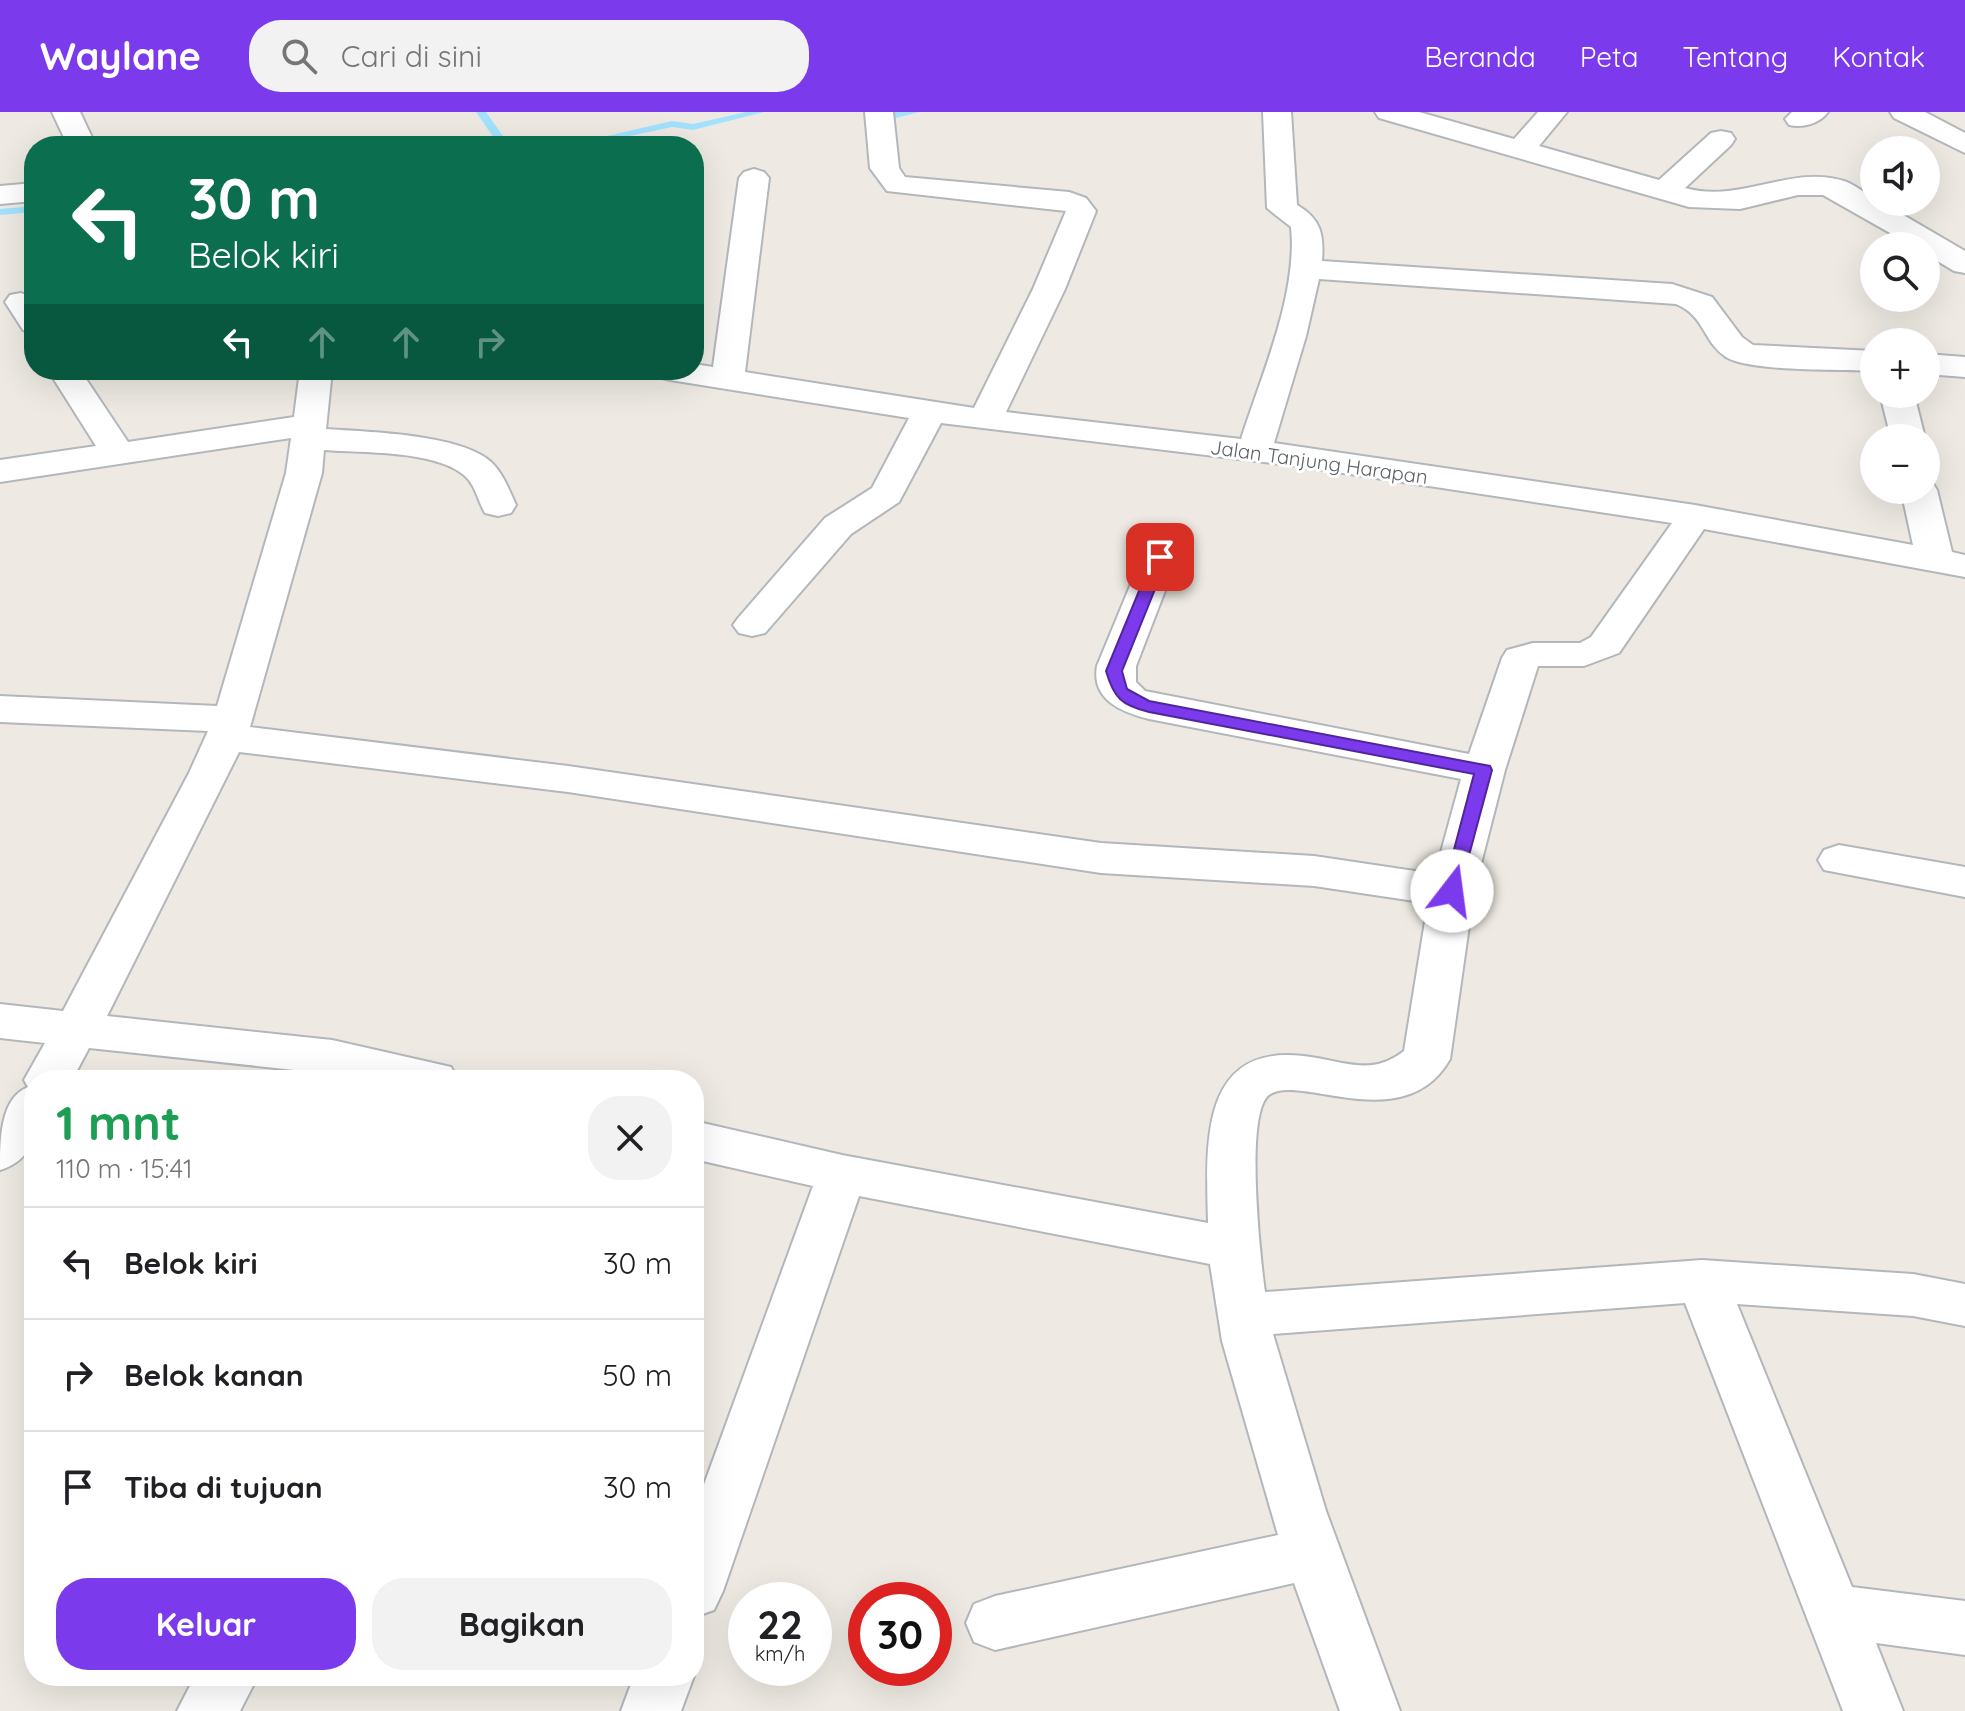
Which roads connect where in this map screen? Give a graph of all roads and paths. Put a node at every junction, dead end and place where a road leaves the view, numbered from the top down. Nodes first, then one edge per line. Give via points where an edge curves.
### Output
1 (66, 112) edge
2 (1277, 112) edge
3 (1389, 112) edge
4 (1553, 112) edge
5 (1904, 112) edge
6 (879, 114) edge
7 (77, 136) edge
8 (1721, 139) dead end
9 (1965, 144) edge
10 (1521, 149) junction
11 (754, 178) dead end
12 (1665, 191) junction
13 (24, 193) edge
14 (0, 195) edge
15 (1965, 264) edge
16 (1307, 269) junction
17 (1860, 360) edge
18 (1940, 365) edge
19 (1965, 367) edge
20 (704, 374) edge
21 (728, 377) junction
22 (70, 380) edge
23 (315, 380) edge
24 (930, 411) junction
25 (985, 420) junction
26 (311, 431) junction
27 (1254, 451) junction
28 (117, 452) junction
29 (0, 471) edge
30 (1925, 504) edge
31 (498, 505) dead end
32 (1695, 516) junction
33 (1160, 557) dead end
34 (1950, 563) edge
35 (752, 625) dead end
36 (0, 709) edge
37 (230, 728) junction
38 (1484, 770) junction
39 (1839, 860) dead end
40 (1965, 882) edge
41 (1452, 891) junction
42 (0, 1021) edge
43 (80, 1027) junction
44 (54, 1070) edge
45 (390, 1070) edge
46 (24, 1117) edge
47 (704, 1142) edge
48 (0, 1151) edge
49 (842, 1174) junction
50 (1233, 1248) junction
51 (1702, 1281) junction
52 (1965, 1305) edge
53 (1242, 1315) junction
54 (1313, 1553) junction
55 (704, 1563) edge
56 (1834, 1611) junction
57 (995, 1623) dead end
58 (1965, 1628) edge
59 (222, 1686) edge
60 (660, 1686) edge
61 (207, 1711) edge
62 (651, 1711) edge
63 (1370, 1711) edge
64 (1873, 1711) edge

1 - 7 street
2 - 16 street via 1282,208 1306,228
3 - 10 street
4 - 10 street
5 - 9 street
6 - 25 street via 885,171 897,185 1069,201 1079,207 1081,217
8 - 12 street
10 - 12 street
11 - 21 street
12 - 15 street via 1729,200 1803,183 1822,185 1838,189
13 - 14 street
16 - 17 street via 1686,296 1705,307 1736,350
16 - 27 street
18 - 19 street
20 - 21 street, Jalan Tanjung Harapan
21 - 24 street, Jalan Tanjung Harapan
22 - 28 street
23 - 26 street
24 - 25 street, Jalan Tanjung Harapan
24 - 35 street via 886,494 838,526
25 - 27 street, Jalan Tanjung Harapan
26 - 28 street
26 - 31 street via 460,458 488,481
26 - 37 street via 288,536
27 - 32 street, Jalan Tanjung Harapan
28 - 29 street
30 - 34 street
32 - 34 street, Jalan Tanjung Harapan
32 - 38 street via 1605,645 1591,655 1541,652 1521,658
33 - 38 street via 1114,671 1128,698
36 - 37 street
37 - 41 street via 1101,858 1314,871
37 - 43 street
38 - 41 street
39 - 40 street
41 - 50 street via 1426,1059 1411,1076 1386,1083 1352,1083 1283,1073 1253,1082 1244,1094 1232,1148
42 - 43 street
43 - 44 street
43 - 45 street via 332,1057
46 - 48 street
47 - 49 street
49 - 50 street
49 - 55 street
50 - 53 street
51 - 52 street via 1913,1295
51 - 53 street
51 - 56 street
53 - 54 street
54 - 57 street
54 - 63 street
56 - 58 street
56 - 64 street
59 - 61 street
60 - 62 street

